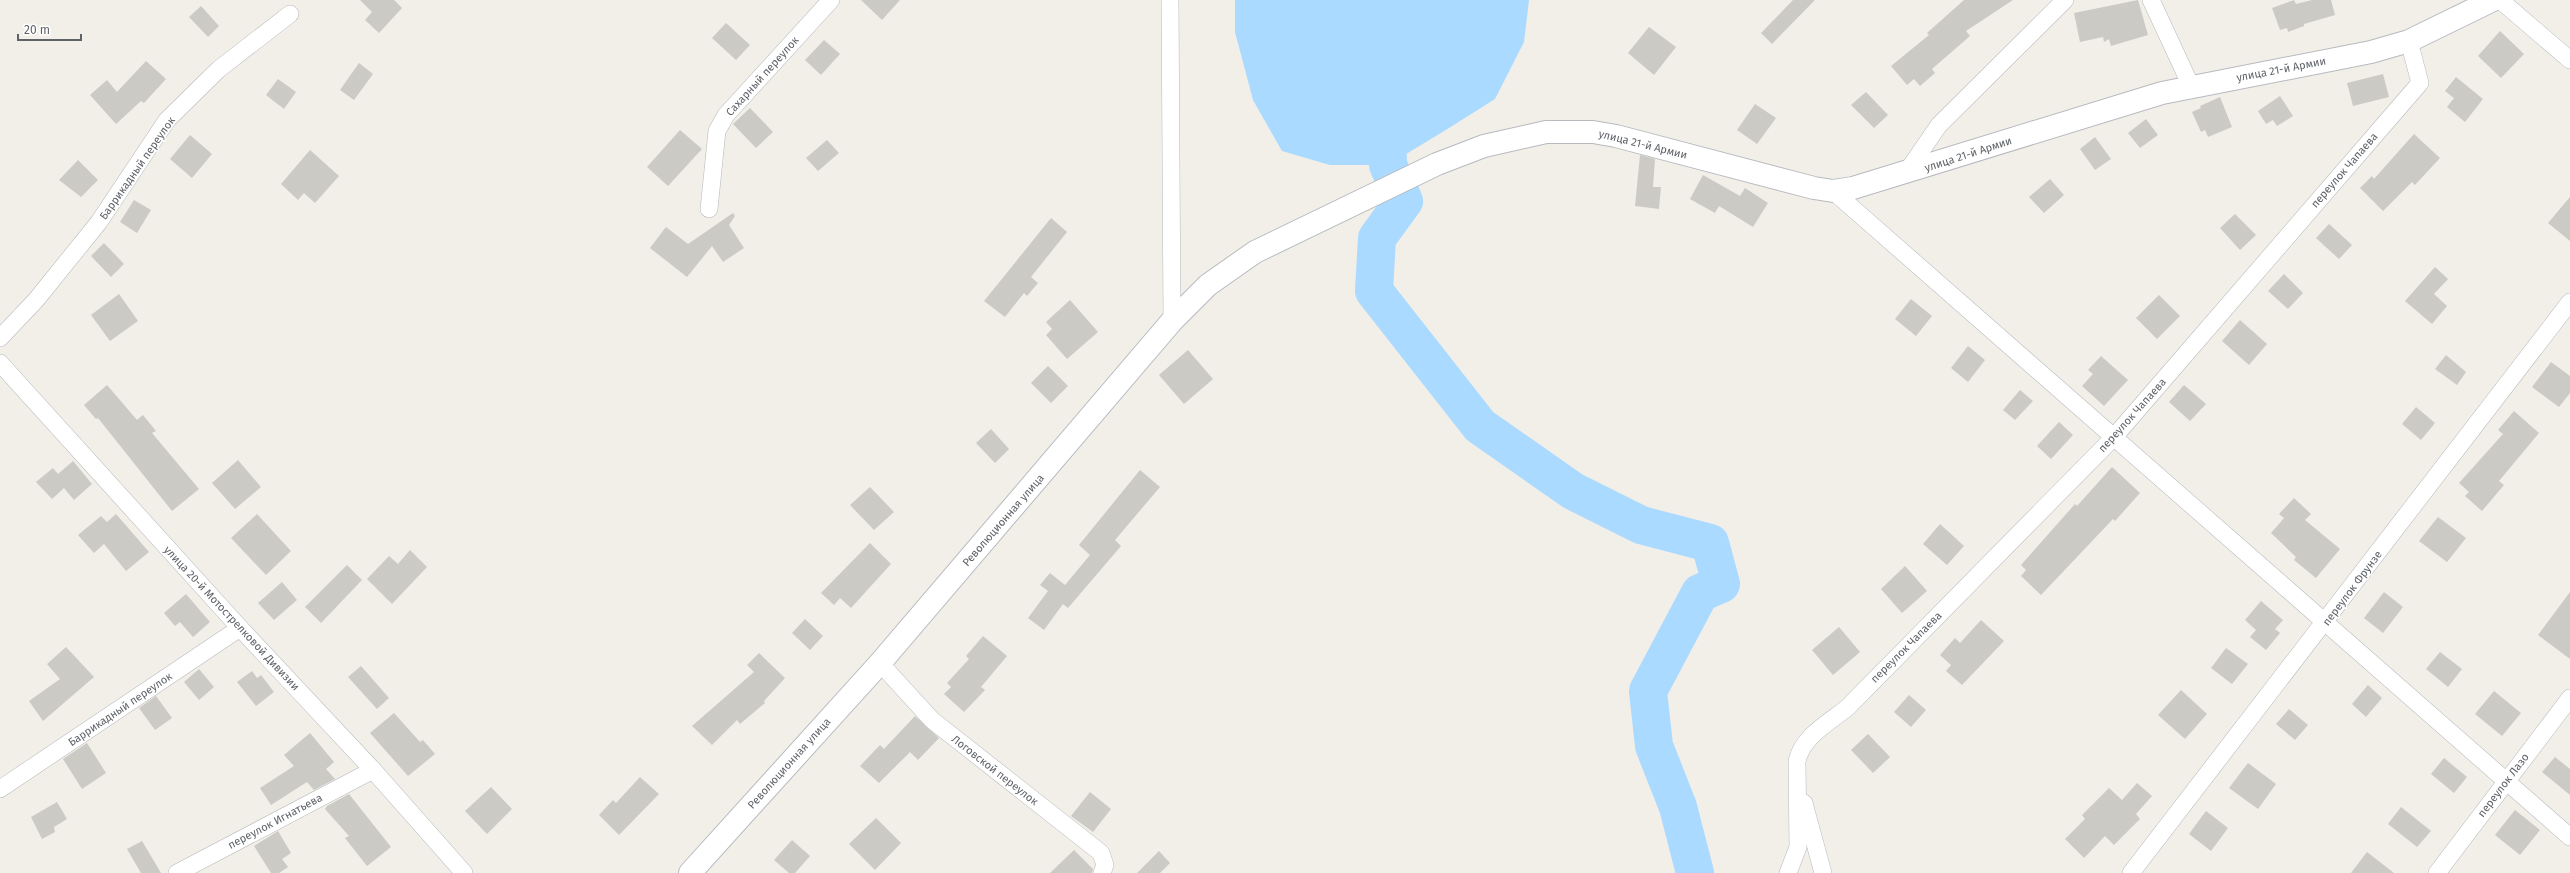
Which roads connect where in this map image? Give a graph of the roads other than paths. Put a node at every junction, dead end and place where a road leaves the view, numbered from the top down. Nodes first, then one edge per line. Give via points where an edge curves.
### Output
1 (831, 0) edge
2 (1170, 0) edge
3 (2065, 0) edge
4 (2151, 0) edge
5 (2493, 0) edge
6 (2500, 0) edge
7 (290, 14) dead end
8 (2409, 41) junction
9 (2570, 60) edge
10 (2191, 86) junction
11 (1906, 174) junction
12 (1833, 191) junction
13 (1346, 206) joint
14 (709, 209) dead end
15 (2570, 302) edge
16 (1172, 321) junction
17 (0, 338) edge
18 (0, 363) edge
19 (2114, 437) junction
20 (2326, 622) junction
21 (240, 628) junction
22 (880, 663) junction
23 (2570, 698) edge
24 (373, 770) junction
25 (2507, 781) junction
26 (0, 789) edge
27 (1799, 790) junction
28 (2570, 837) edge
29 (177, 873) edge
30 (464, 873) edge
31 (690, 873) edge
32 (1102, 873) edge
33 (1788, 873) edge
34 (1823, 873) edge
35 (2131, 873) edge
36 (2437, 873) edge

1 - 14 street, Сахарный переулок via 726,115 717,131
2 - 16 street
3 - 11 street via 1939,125
4 - 10 street
5 - 8 main road, улица 21-й Армии
6 - 9 street
7 - 17 street, Баррикадный переулок via 219,70 167,120 99,222 36,300
8 - 10 main road, улица 21-й Армии via 2371,52
8 - 19 street, переулок Чапаева via 2420,83
10 - 11 main road, улица 21-й Армии via 2129,102
11 - 12 main road, улица 21-й Армии
12 - 13 main road, улица 21-й Армии via 1781,180 1643,142 1593,132 1540,133 1484,146 1437,164
12 - 19 street
13 - 16 main road, Революционная улица via 1237,263 1208,285
15 - 20 street, переулок Фрунзе
16 - 22 main road, Революционная улица
18 - 21 street, улица 20-й Мотострелковой Дивизии
19 - 20 street
19 - 27 street, переулок Чапаева via 1847,708 1806,741 1800,749 1797,761
20 - 25 street
20 - 35 street, переулок Фрунзе
21 - 24 street, улица 20-й Мотострелковой Дивизии
21 - 26 street, Баррикадный переулок
22 - 31 main road, Революционная улица
22 - 32 street, Логовской переулок via 932,720 1101,853 1105,865
23 - 25 street, переулок Лазо
24 - 29 street, переулок Игнатьева
24 - 30 street, улица 20-й Мотострелковой Дивизии
25 - 28 street
25 - 36 street, переулок Лазо
27 - 33 street via 1798,847
27 - 34 street

